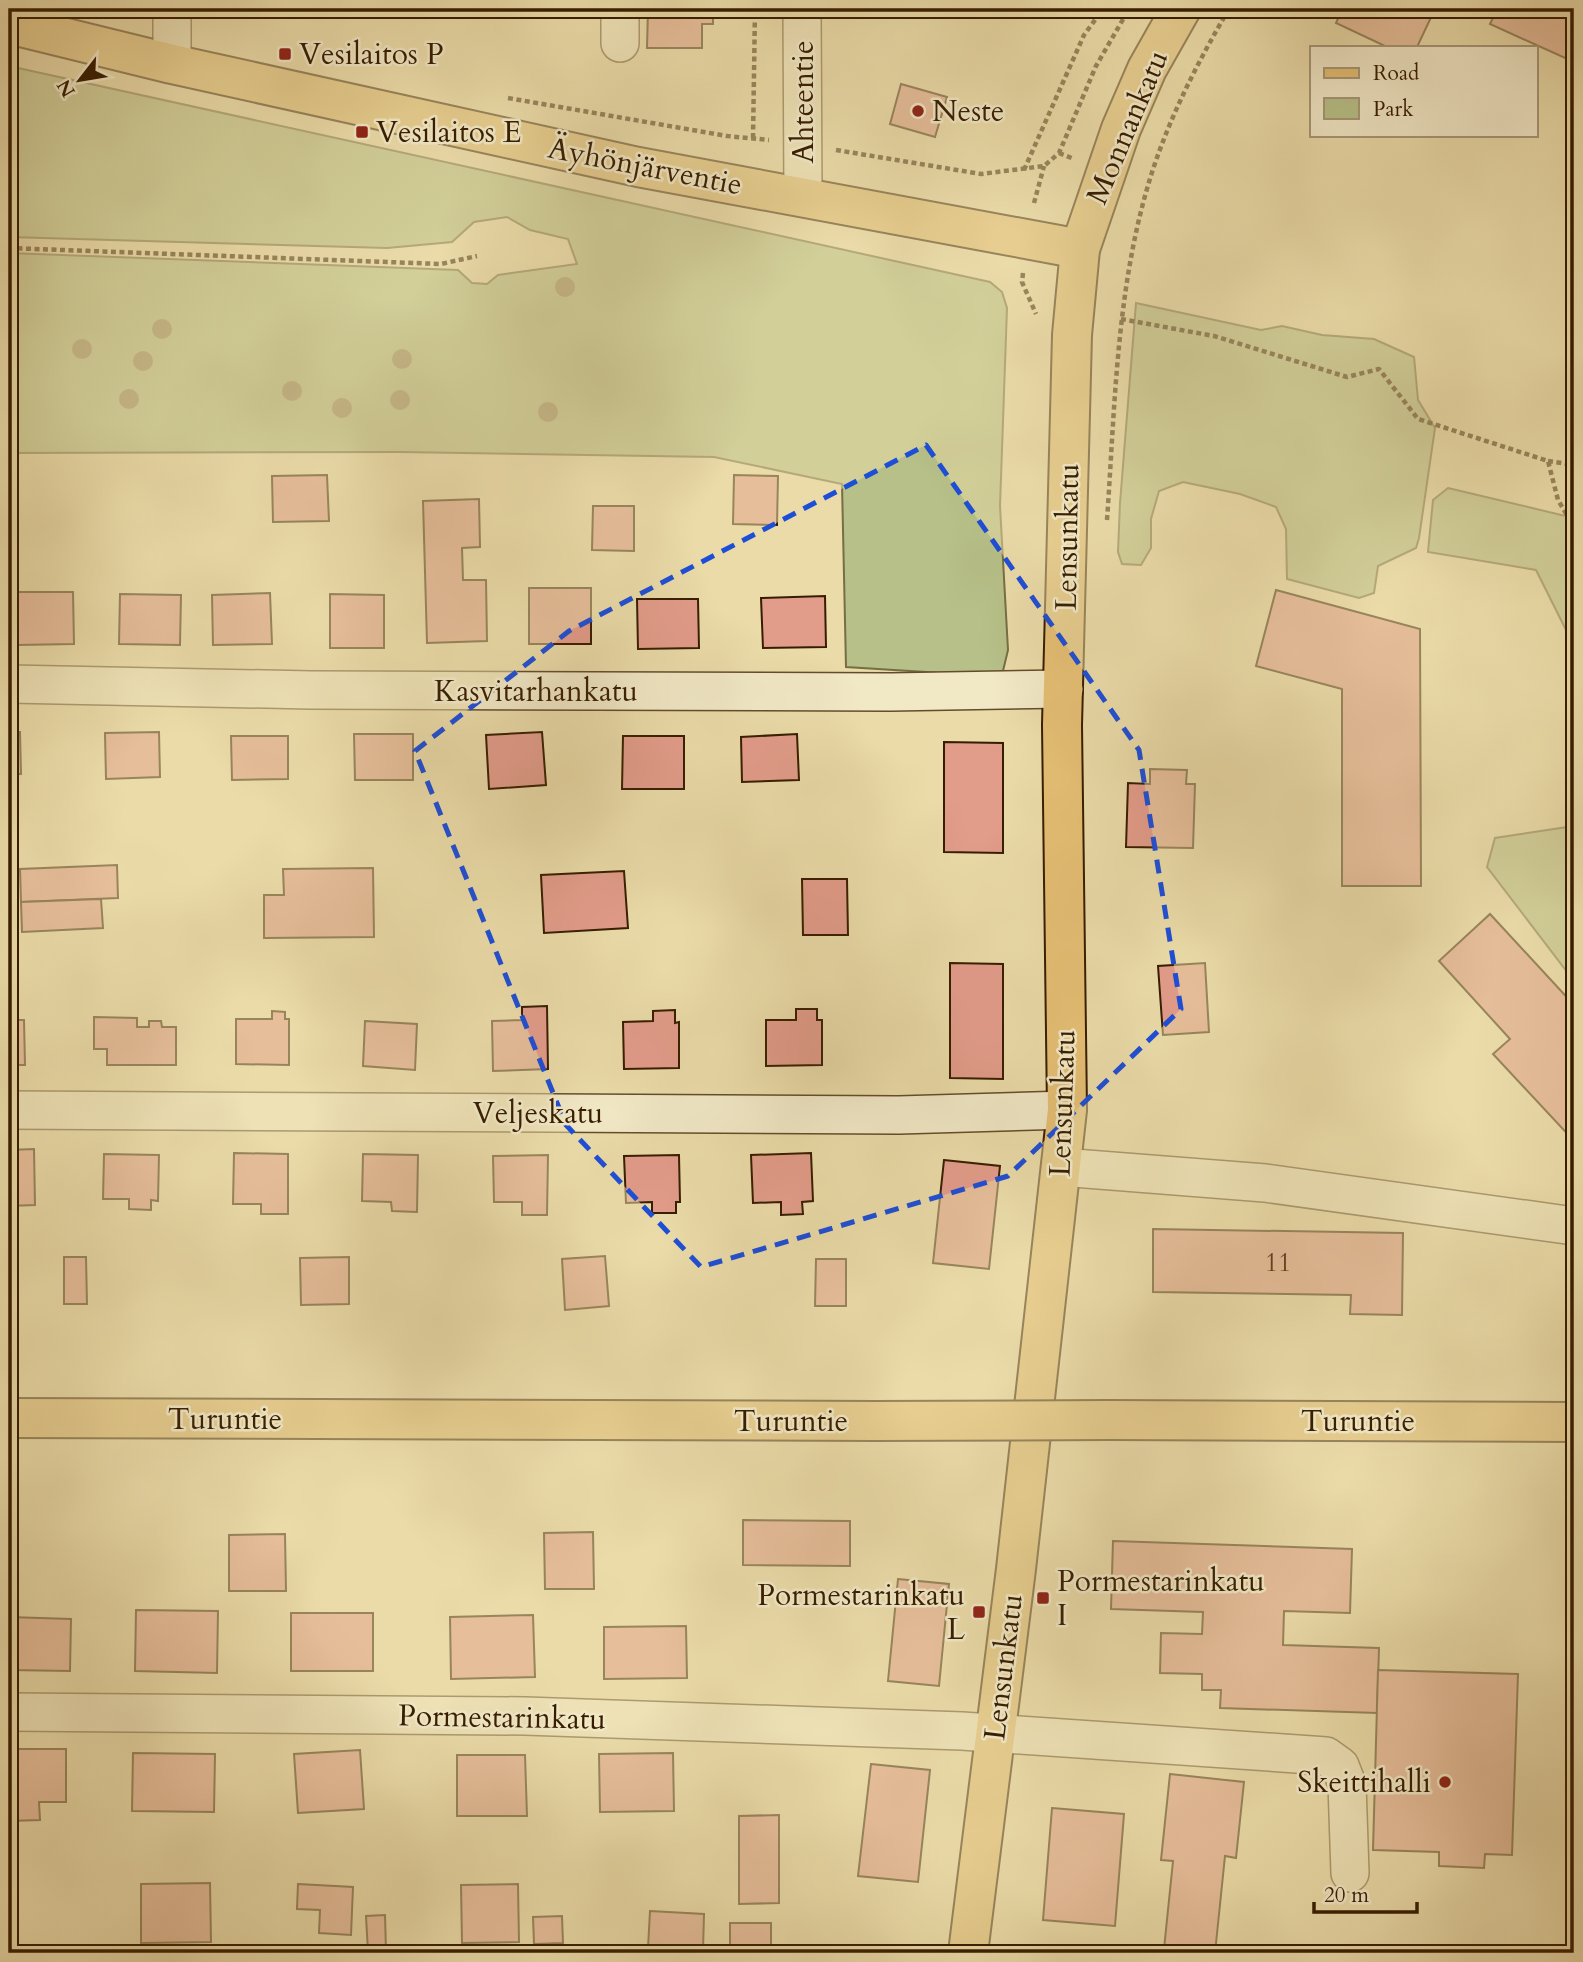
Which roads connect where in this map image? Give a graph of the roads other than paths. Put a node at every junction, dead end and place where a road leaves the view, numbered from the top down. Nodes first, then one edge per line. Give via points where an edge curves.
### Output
1 (172, 9) edge
2 (802, 9) edge
3 (1181, 9) edge
4 (9, 24) edge
5 (172, 64) junction
6 (803, 195) junction
7 (1080, 249) junction
8 (9, 684) edge
9 (1064, 689) junction
10 (9, 1110) edge
11 (1067, 1110) junction
12 (1061, 1167) junction
13 (1574, 1226) edge
14 (9, 1418) edge
15 (1574, 1422) edge
16 (9, 1712) edge
17 (996, 1734) junction
18 (1350, 1873) dead end
19 (968, 1953) edge

1 - 5 street
2 - 6 street, Ahteentie
3 - 7 main road, Monnankatu via 1147,69 1121,129
4 - 5 main road, Äyhönjärventie
5 - 6 main road, Äyhönjärventie via 638,167
6 - 7 main road, Äyhönjärventie
7 - 9 main road, Lensunkatu via 1071,363
8 - 9 street, Kasvitarhankatu via 311,690
9 - 11 main road, Lensunkatu
10 - 11 street, Veljeskatu via 899,1115
11 - 12 main road, Lensunkatu
12 - 13 street via 1265,1183
12 - 17 main road, Lensunkatu
14 - 15 main road, Turuntie, bridge
16 - 17 street, Pormestarinkatu via 525,1716
17 - 18 street, Pormestarinkatu via 1326,1756 1340,1766 1347,1784
17 - 19 main road, Lensunkatu

